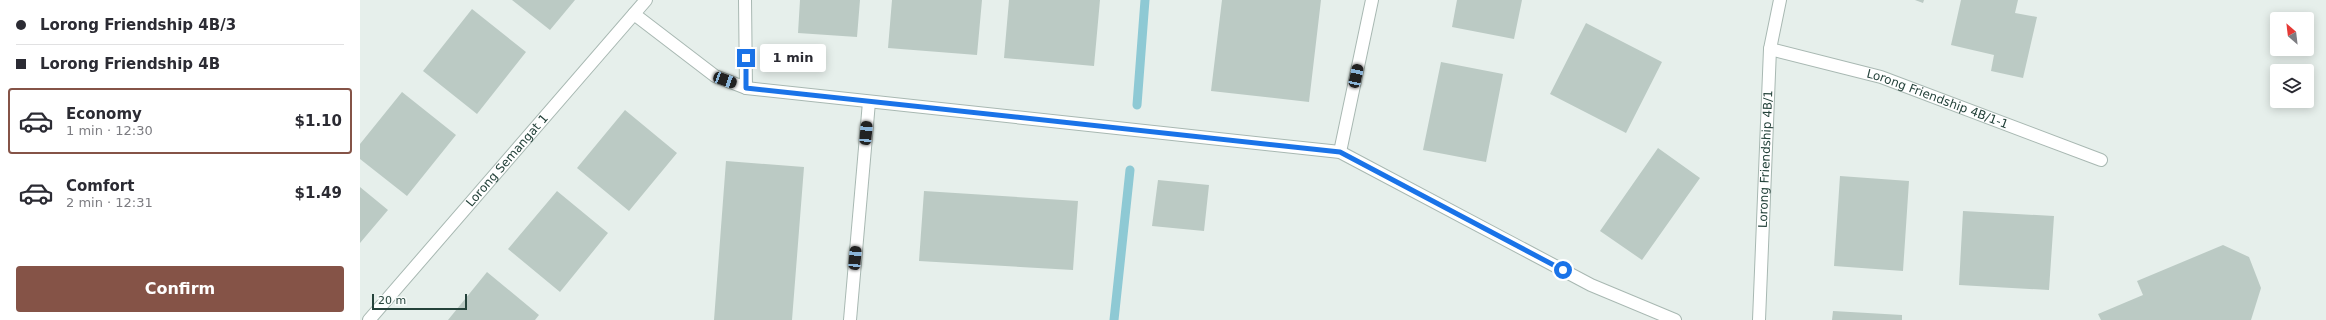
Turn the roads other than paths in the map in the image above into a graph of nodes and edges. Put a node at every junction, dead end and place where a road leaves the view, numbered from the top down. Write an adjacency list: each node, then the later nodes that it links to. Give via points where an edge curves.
1 (646, 0): 5 (street, Lorong Semangat 1)
2 (745, 0): 7 (street)
3 (1372, 0): 9 (street)
4 (1780, 0): 6 (street, Lorong Friendship 4B/1)
5 (634, 14): 7 (street, via 715,76); 11 (street, Lorong Semangat 1)
6 (1770, 49): 10 (street, Lorong Friendship 4B/1-1, via 1881,77); 14 (street, Lorong Friendship 4B/1)
7 (746, 88): 8 (street)
8 (869, 102): 9 (street); 12 (street)
9 (1340, 152): 13 (street, via 1591,285)
10 (2101, 160)
11 (369, 320)
12 (850, 320)
13 (1675, 320)
14 (1758, 320)

